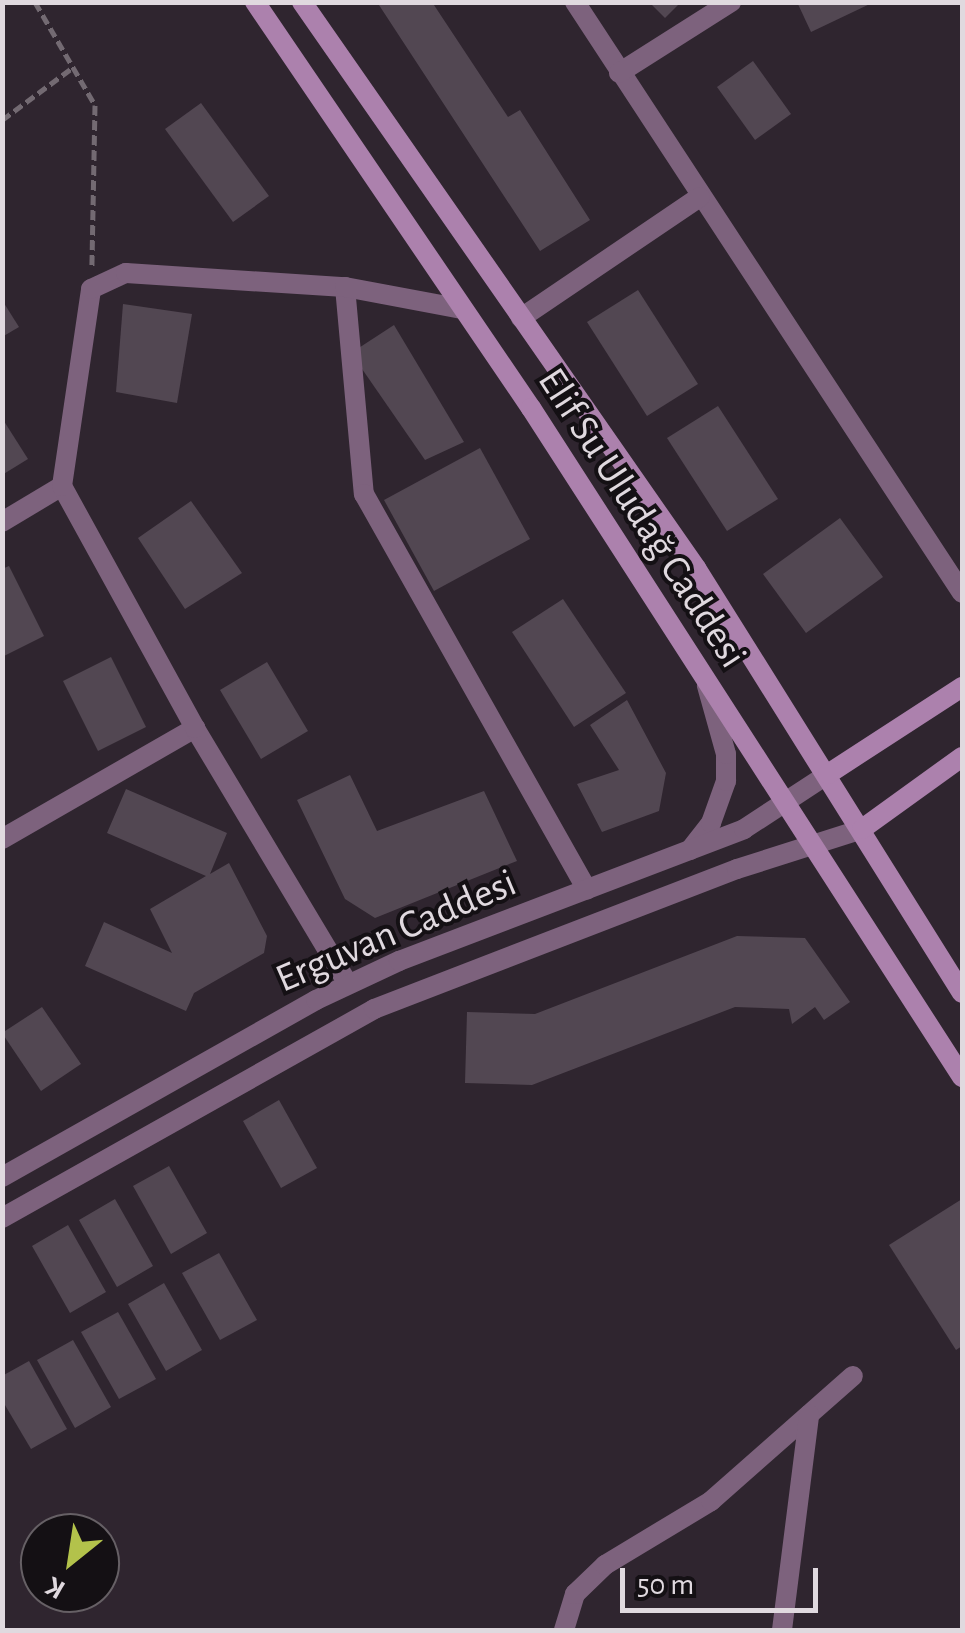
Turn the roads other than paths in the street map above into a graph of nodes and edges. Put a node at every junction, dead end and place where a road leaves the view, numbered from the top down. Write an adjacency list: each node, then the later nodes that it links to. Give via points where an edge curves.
1 (255, 2): 8 (main road, Elif Su Uludağ Caddesi)
2 (302, 2): 9 (main road, Elif Su Uludağ Caddesi)
3 (574, 2): 5 (street)
4 (731, 2): 5 (street)
5 (619, 73): 6 (street)
6 (700, 197): 9 (street); 12 (street)
7 (345, 287): 8 (street); 10 (street, via 126,273 92,290); 23 (street, via 364,494)
8 (463, 309): 13 (main road, Elif Su Uludağ Caddesi)
9 (521, 318): 17 (main road, Elif Su Uludağ Caddesi, via 696,568)
10 (62, 486): 11 (street); 15 (street)
11 (2, 522)
12 (962, 593)
13 (705, 680): 18 (main road, Elif Su Uludağ Caddesi); 22 (street, via 726,754 726,780 711,823)
14 (962, 687): 17 (main road)
15 (195, 728): 20 (street); 24 (street)
16 (962, 757): 19 (main road)
17 (828, 774): 18 (street, Erguvan Caddesi); 19 (main road, Elif Su Uludağ Caddesi)
18 (787, 803): 21 (main road, Elif Su Uludağ Caddesi); 22 (street, Erguvan Caddesi)
19 (862, 829): 21 (street); 25 (main road, Elif Su Uludağ Caddesi)
20 (2, 840)
21 (814, 846): 26 (main road, Elif Su Uludağ Caddesi); 28 (street, via 737,868 374,1009)
22 (690, 850): 23 (street, Erguvan Caddesi)
23 (587, 890): 24 (street, Erguvan Caddesi)
24 (348, 984): 27 (street, Erguvan Caddesi)
25 (962, 992)
26 (962, 1077)
27 (2, 1176)
28 (2, 1218)
29 (853, 1376): 30 (street)
30 (809, 1414): 31 (street, via 710,1501 605,1565 575,1594); 32 (street)
31 (564, 1630)
32 (782, 1630)

